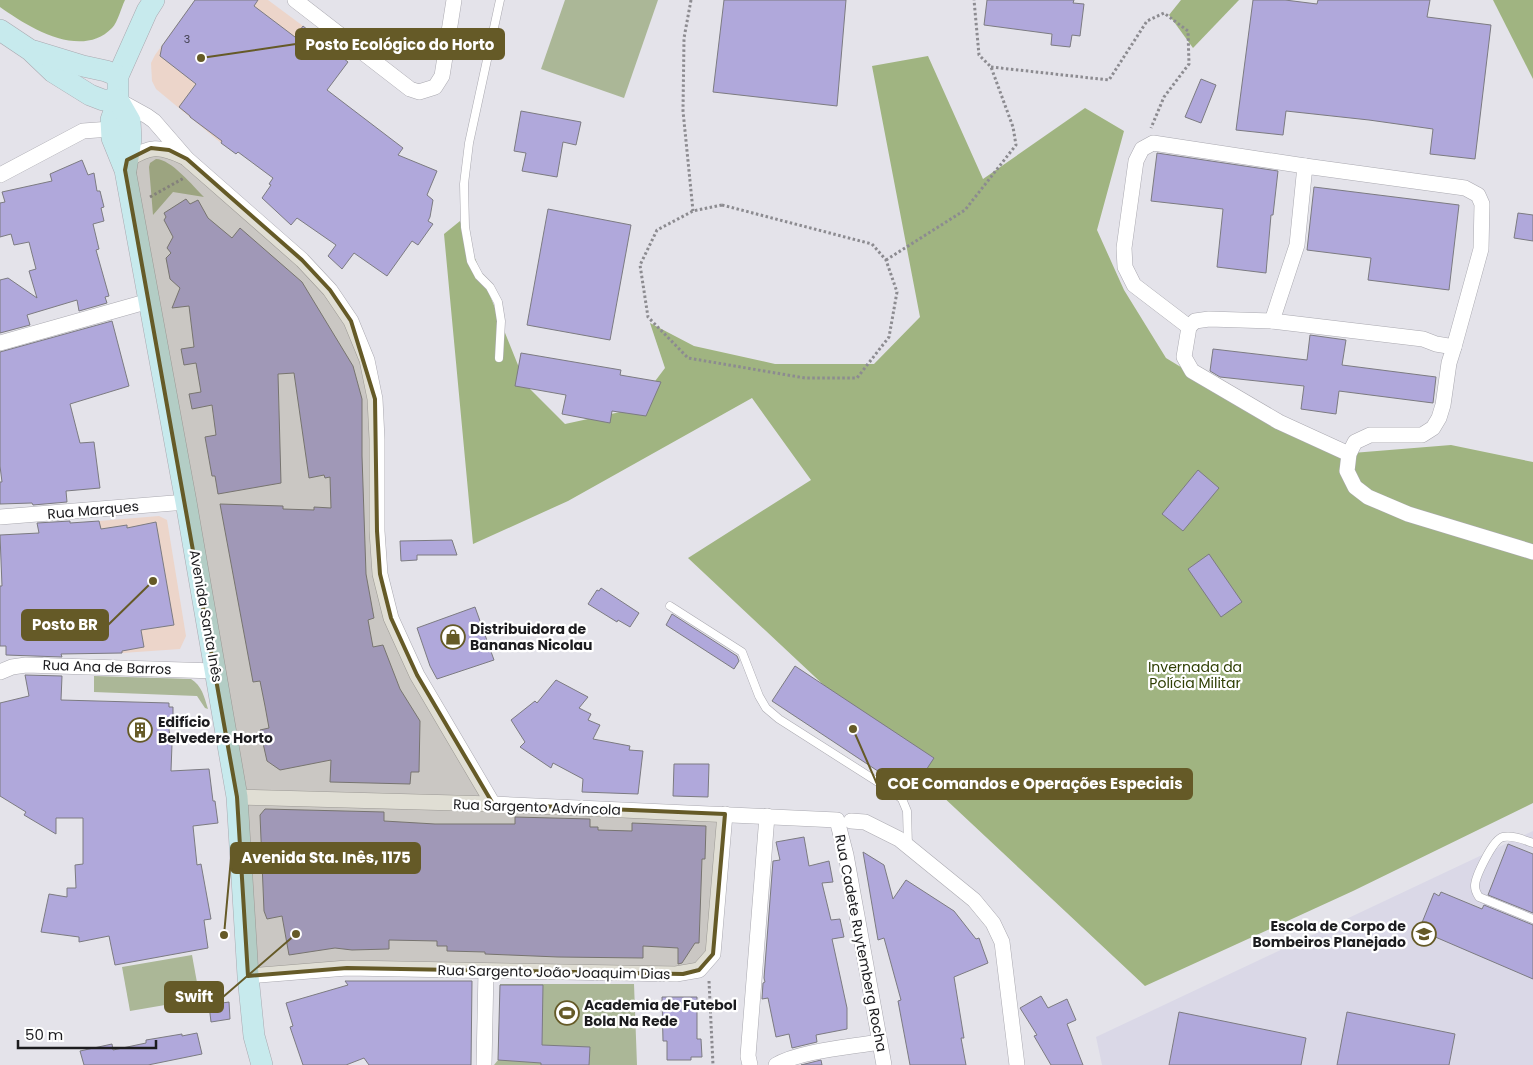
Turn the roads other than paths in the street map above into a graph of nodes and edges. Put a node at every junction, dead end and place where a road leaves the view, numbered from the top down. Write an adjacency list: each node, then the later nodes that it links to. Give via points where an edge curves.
1 (154, 0): 7 (main road)
2 (295, 0): 3 (street, via 410,89 419,92 435,87 442,76)
3 (454, 0)
4 (500, 0): 19 (lane, via 469,143 464,184 464,227 471,261 498,302)
5 (0, 30): 6 (main road)
6 (30, 50): 7 (main road); 8 (main road, via 53,72 90,95 103,100)
7 (118, 76): 8 (main road)
8 (118, 100): 9 (main road, Avenida Santa Inês); 10 (street, via 154,121); 11 (main road, Avenida Santa Inês, via 130,121 131,139)
9 (111, 129): 11 (main road, Avenida Santa Inês, via 112,138); 13 (street, via 83,131)
10 (187, 159): 11 (street, via 160,148 142,151); 28 (street, via 302,260 330,290 351,321 376,399 380,574 392,618 417,675)
11 (126, 165): 14 (main road, Avenida Santa Inês)
12 (1305, 166): 15 (street, via 1296,246); 16 (street, via 1153,143 1142,149 1136,161 1124,248 1125,267 1134,285); 18 (street, via 1465,188 1478,195 1482,204 1481,249)
13 (0, 175)
14 (149, 301): 17 (street); 21 (main road, Avenida Santa Inês)
15 (1272, 321): 16 (street, via 1209,319 1196,321); 18 (street, via 1423,339)
16 (1189, 327): 20 (street, via 1184,356 1192,371 1279,422)
17 (0, 344)
18 (1454, 347): 20 (street, via 1448,363 1443,405 1433,428 1422,435 1370,435 1355,442)
19 (500, 358)
20 (1349, 454): 23 (street, via 1347,471 1355,487 1368,497 1408,514)
21 (186, 502): 22 (street, Rua Marques); 25 (main road, Avenida Santa Inês)
22 (0, 517)
23 (1533, 552)
24 (670, 606): 33 (lane, via 742,652 759,696 779,720 902,799 907,812)
25 (215, 671): 26 (street, Rua Ana de Barros, via 26,665); 27 (main road, Avenida Santa Inês)
26 (0, 672)
27 (237, 797): 28 (street, Rua Sargento Advíncola); 36 (main road, Avenida Santa Inês)
28 (493, 804): 29 (street, Rua Sargento Advíncola)
29 (725, 814): 30 (street, Rua Sargento Advíncola); 35 (street, Rua Sargento João Joaquim Dias, via 712,954 699,970 683,974)
30 (767, 816): 31 (street, Rua Sargento Advíncola); 40 (street, via 748,1056)
31 (844, 821): 33 (street, Rua Sargento Advíncola, via 865,822); 37 (street, Rua Cadete Ruytemberg Rocha, via 846,854)
32 (1533, 843): 34 (lane, via 1516,837 1502,837 1495,842 1475,888 1479,897)
33 (908, 846): 43 (street, Rua Sargento Advíncola, via 974,900 1002,942)
34 (1533, 919)
35 (486, 971): 36 (street, Rua Sargento João Joaquim Dias, via 347,968); 39 (street)
36 (248, 976): 38 (main road, Avenida Santa Inês, via 254,1036)
37 (879, 1042): 41 (street, via 799,1056); 42 (street, Rua Cadete Ruytemberg Rocha)
38 (262, 1065)
39 (484, 1065)
40 (750, 1065)
41 (776, 1065)
42 (884, 1065)
43 (1017, 1065)

